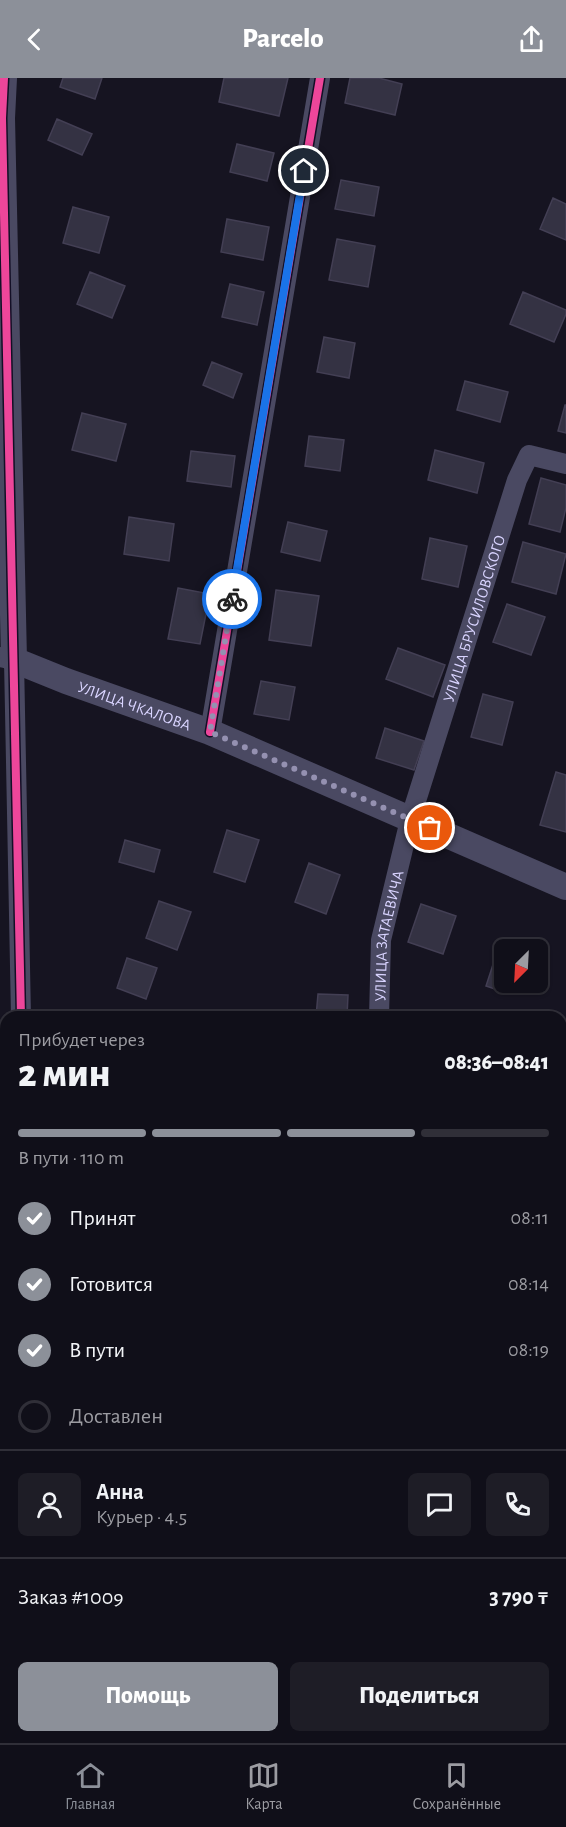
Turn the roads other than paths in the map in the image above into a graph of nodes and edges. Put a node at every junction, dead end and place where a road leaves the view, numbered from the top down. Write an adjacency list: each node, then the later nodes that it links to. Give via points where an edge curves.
1 (4, 78): 4 (street)
2 (320, 78): 5 (street)
3 (566, 464): 6 (street, УЛИЦА БРУСИЛОВСКОГО, via 529,455 517,480)
4 (7, 658): 5 (street, УЛИЦА ЧКАЛОВА); 8 (street)
5 (210, 732): 6 (street, УЛИЦА ЧКАЛОВА)
6 (410, 820): 7 (street, УЛИЦА ЧКАЛОВА); 9 (street, УЛИЦА ЗАТАЕВИЧА, via 381,940)
7 (566, 887)
8 (21, 1011)
9 (379, 1011)

